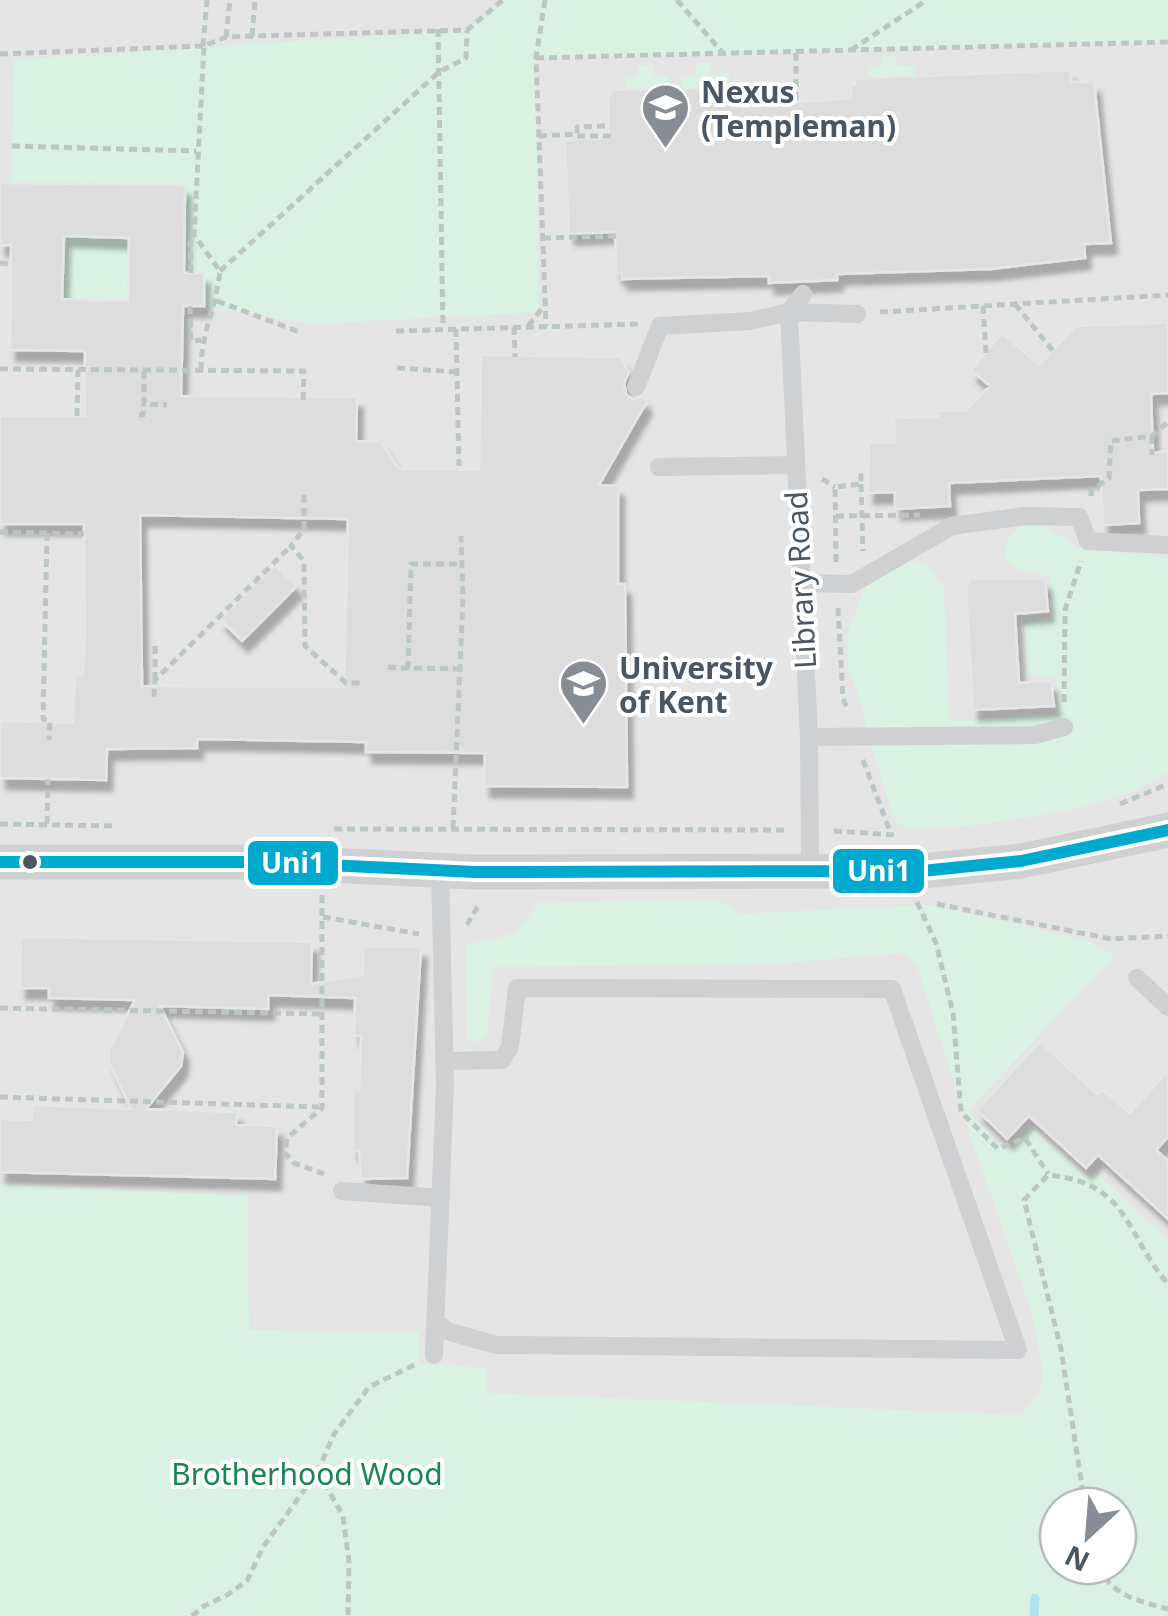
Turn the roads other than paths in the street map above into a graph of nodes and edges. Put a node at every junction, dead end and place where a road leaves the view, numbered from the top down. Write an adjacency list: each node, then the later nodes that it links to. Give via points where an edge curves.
1 (803, 294): 2 (lane)
2 (789, 312): 3 (lane); 4 (lane, via 660,326); 5 (lane, Library Road)
3 (857, 314)
4 (636, 387)
5 (794, 465): 6 (lane); 8 (lane, Library Road)
6 (659, 467)
7 (1168, 544): 8 (lane, via 1088,541 1080,517 1024,516 952,526 852,584)
8 (801, 582): 10 (lane, Library Road)
9 (1064, 726): 10 (lane, via 1035,735)
10 (809, 737): 14 (lane, Library Road)
11 (1168, 830): 14 (street, via 990,865)
12 (0, 862): 13 (street)
13 (440, 870): 14 (street); 17 (lane)
14 (810, 870)
15 (1137, 978): 16 (lane)
16 (1168, 1007)
17 (444, 1062): 19 (lane); 20 (lane, via 502,1060 510,1047 517,988 892,988 1018,1350 496,1346)
18 (342, 1192): 19 (lane)
19 (441, 1198): 20 (lane)
20 (435, 1322): 21 (lane)
21 (427, 1359)

